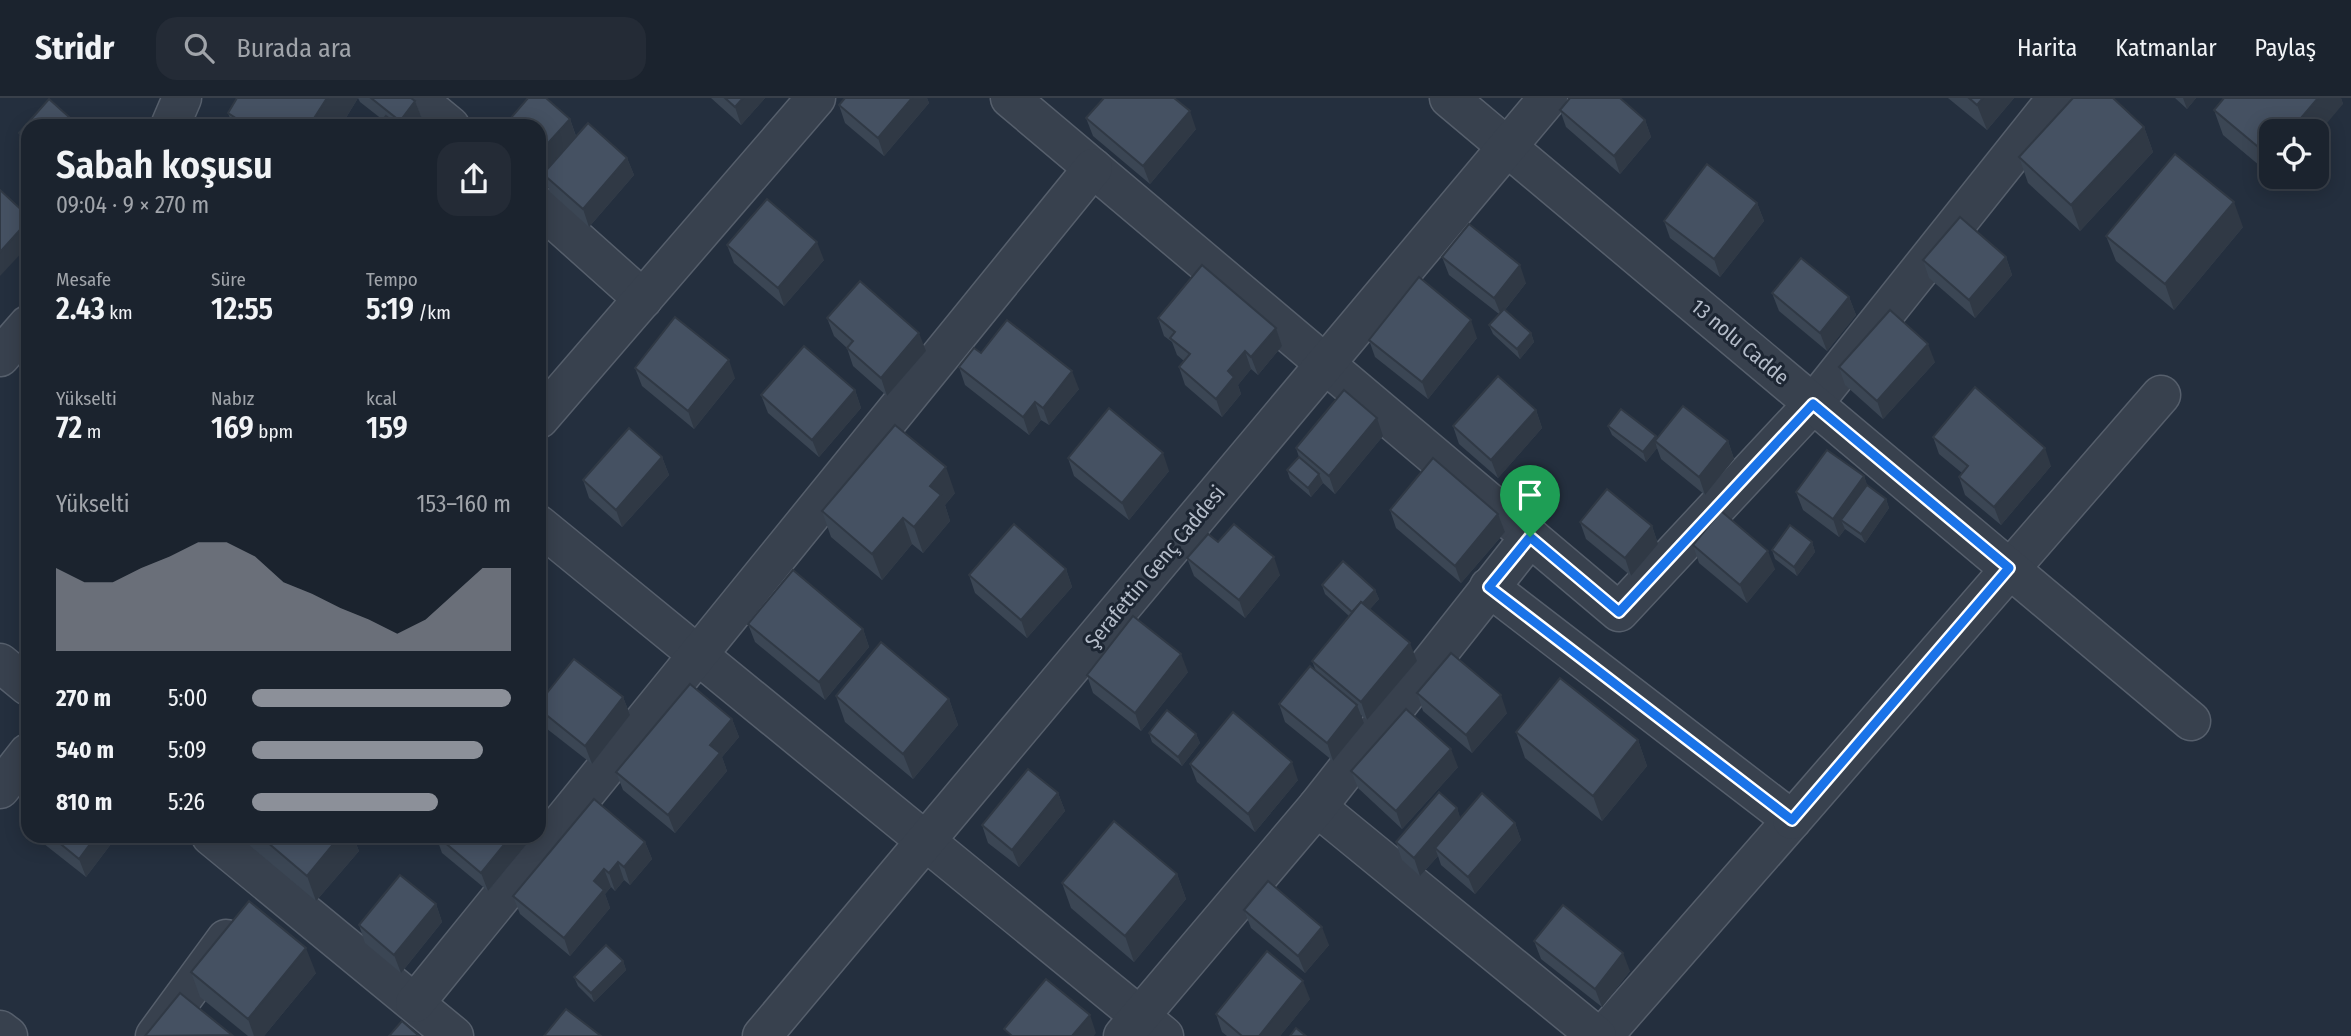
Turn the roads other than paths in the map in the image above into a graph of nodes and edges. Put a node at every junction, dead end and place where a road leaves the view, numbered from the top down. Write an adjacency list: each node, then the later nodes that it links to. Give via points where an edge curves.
1 (183, 98): 7 (street)
2 (816, 98): 11 (street)
3 (1010, 98): 9 (street)
4 (1449, 98): 8 (street, 13 nolu Cadde)
5 (1548, 98): 8 (street, Şerafettin Genç Caddesi)
6 (2057, 98): 14 (street)
7 (173, 119)
8 (1507, 147): 12 (street, Şerafettin Genç Caddesi); 14 (street, 13 nolu Cadde)
9 (1093, 168): 12 (street); 20 (street)
10 (546, 212): 11 (street)
11 (643, 299): 15 (street)
12 (1325, 364): 17 (street); 28 (street, Şerafettin Genç Caddesi)
13 (2161, 395): 18 (street)
14 (1813, 404): 17 (street, via 1619,612); 18 (street, 13 nolu Cadde)
15 (546, 411)
16 (546, 531): 20 (street)
17 (1530, 537): 19 (street)
18 (2009, 568): 23 (street, 13 nolu Cadde); 27 (street)
19 (1489, 587): 26 (street); 27 (street)
20 (698, 655): 28 (street); 29 (street)
21 (0, 663): 22 (street)
22 (21, 680)
23 (2191, 722)
24 (21, 762): 25 (street)
25 (0, 789)
26 (1317, 807): 34 (street); 40 (street)
27 (1792, 820): 41 (street)
28 (925, 840): 34 (street); 39 (street, Şerafettin Genç Caddesi)
29 (546, 842)
30 (219, 843): 32 (street)
31 (545, 843): 33 (street)
32 (268, 883): 33 (street); 37 (street)
33 (415, 1003): 38 (street)
34 (1142, 1029)
35 (0, 1030): 36 (street)
36 (8, 1036)
37 (155, 1036)
38 (454, 1036)
39 (762, 1036)
40 (1597, 1036)
41 (1603, 1036)

